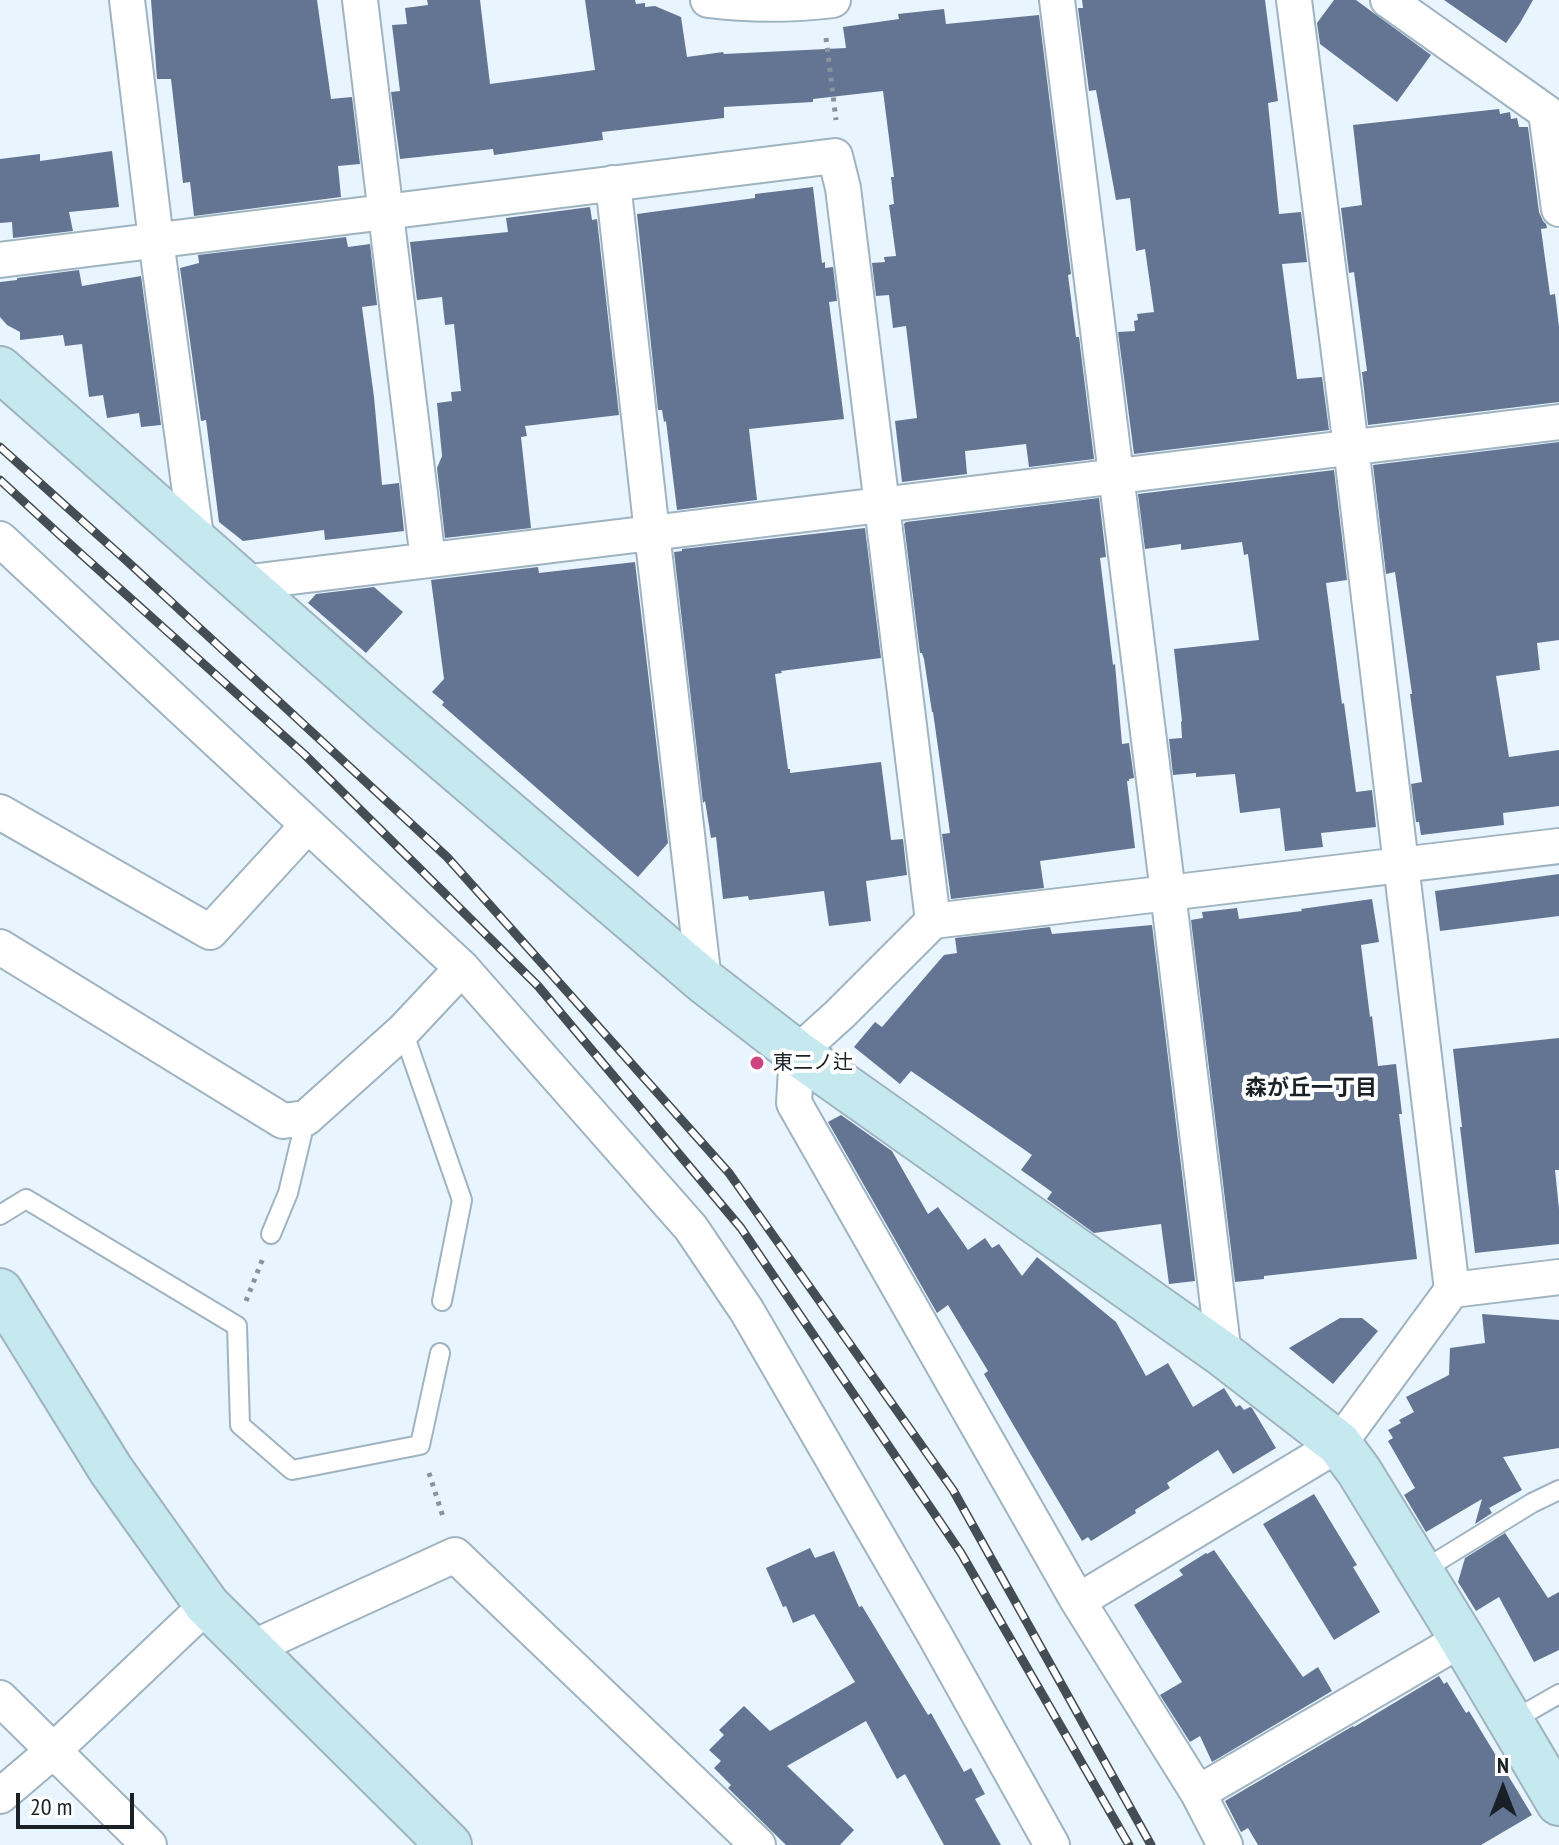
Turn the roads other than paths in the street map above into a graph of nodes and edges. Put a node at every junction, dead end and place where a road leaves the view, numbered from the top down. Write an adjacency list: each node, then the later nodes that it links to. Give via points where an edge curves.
1 (127, 0): 11 (street)
2 (360, 0): 10 (street)
3 (708, 0): 4 (street)
4 (825, 0)
5 (1057, 0): 16 (street)
6 (1294, 0): 15 (street)
7 (1388, 0): 9 (street, via 1546,112)
8 (613, 183): 10 (street); 17 (street, via 835,156); 18 (street)
9 (1559, 209)
10 (386, 211): 11 (street); 21 (street)
11 (156, 240): 12 (street); 19 (street)
12 (0, 260)
13 (0, 369): 19 (street)
14 (1559, 422): 15 (street)
15 (1351, 447): 16 (street); 26 (street)
16 (1117, 476): 17 (street); 27 (street)
17 (883, 505): 18 (street); 28 (street)
18 (652, 533): 21 (street); 31 (street)
19 (197, 544): 22 (street)
20 (4, 548): 24 (street)
21 (428, 560): 22 (street)
22 (242, 583): 31 (street)
23 (0, 812): 24 (street, via 210,932)
24 (308, 825): 30 (street)
25 (1559, 846): 26 (street)
26 (1401, 866): 27 (street); 38 (street)
27 (1168, 893): 28 (street); 42 (street)
28 (933, 921): 33 (street)
29 (0, 947): 34 (street, via 283,1121)
30 (462, 968): 32 (street); 60 (street, via 691,1228 723,1275)
31 (704, 981): 33 (street)
32 (403, 1031): 34 (street); 40 (lane, via 462,1200)
33 (797, 1053): 42 (street); 46 (street, via 794,1103)
34 (306, 1118): 36 (lane, via 288,1193)
35 (0, 1215): 41 (lane, via 26,1199 237,1326 240,1425 292,1470 420,1445)
36 (271, 1234)
37 (1559, 1277): 38 (street)
38 (1452, 1290): 43 (street)
39 (0, 1291): 47 (street, via 111,1470)
40 (442, 1301)
41 (440, 1353)
42 (1224, 1355): 43 (street)
43 (1339, 1444): 45 (street); 46 (street)
44 (1559, 1490): 45 (lane)
45 (1420, 1572): 48 (street)
46 (1078, 1601): 54 (street)
47 (207, 1605): 49 (street); 53 (street)
48 (1462, 1639): 52 (street); 54 (street)
49 (252, 1648): 57 (street, via 455,1555); 59 (street)
50 (1559, 1694): 52 (lane)
51 (0, 1698): 53 (street)
52 (1510, 1722): 56 (street)
53 (53, 1751): 55 (street); 58 (street)
54 (1198, 1793): 61 (street)
55 (0, 1796)
56 (1559, 1803)
57 (740, 1839)
58 (149, 1845)
59 (449, 1845)
60 (1052, 1845)
61 (1225, 1845)

